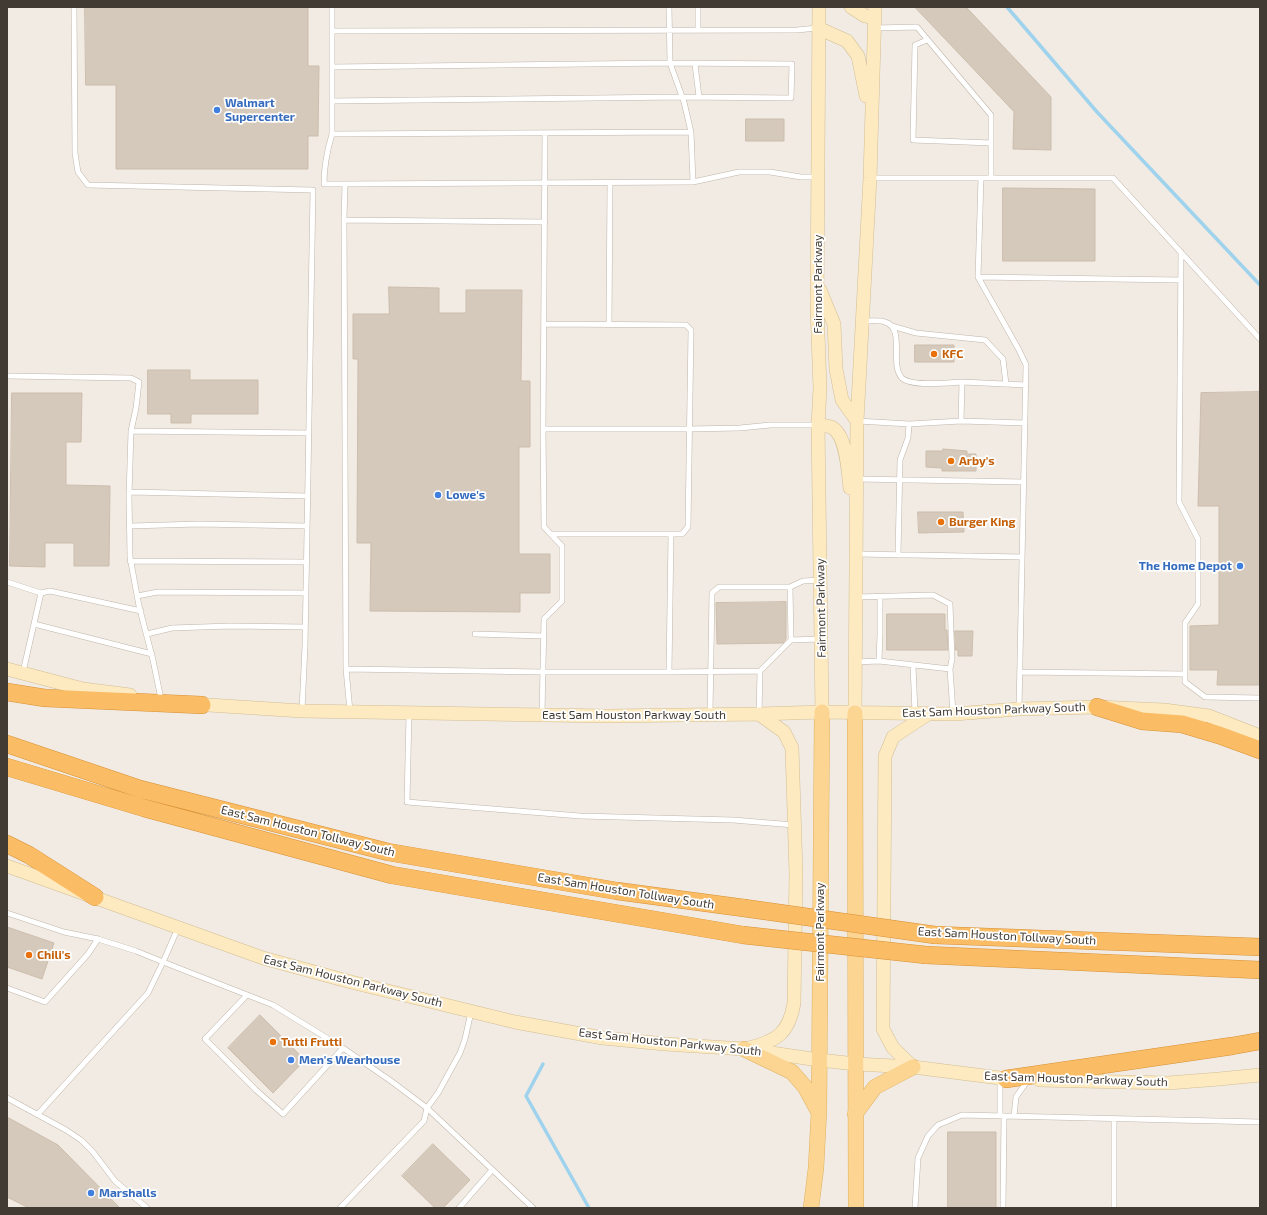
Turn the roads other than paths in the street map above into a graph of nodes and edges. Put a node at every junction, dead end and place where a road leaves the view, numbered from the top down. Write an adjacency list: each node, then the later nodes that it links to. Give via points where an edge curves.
1 (74, 7): 55 (lane, via 75,153 78,172 88,185 313,190)
2 (332, 7): 11 (lane)
3 (668, 7): 9 (lane)
4 (698, 7): 10 (lane)
5 (819, 7): 8 (main road, Fairmont Parkway)
6 (851, 7): 7 (main road, via 865,16)
7 (874, 18): 12 (lane, via 917,27); 19 (main road)
8 (818, 28): 10 (lane); 19 (main road, via 847,41 858,56); 24 (main road, Fairmont Parkway)
9 (669, 30): 10 (lane); 11 (lane); 13 (lane)
10 (698, 30)
11 (332, 31): 15 (lane)
12 (927, 40): 23 (lane, via 991,114); 23 (lane, via 915,45 912,140)
13 (670, 64): 14 (lane); 15 (lane); 16 (lane)
14 (695, 64): 17 (lane); 17 (lane, via 792,64 791,98)
15 (332, 67): 18 (lane)
16 (683, 97): 17 (lane); 18 (lane); 20 (lane)
17 (699, 97)
18 (332, 101): 22 (lane)
19 (872, 125): 25 (main road)
20 (691, 132): 21 (lane); 29 (lane)
21 (545, 133): 22 (lane); 30 (lane)
22 (332, 134): 31 (lane, via 324,167 324,184)
23 (991, 143): 27 (lane)
24 (818, 177): 29 (lane, via 739,172); 37 (main road, Fairmont Parkway)
25 (870, 178): 26 (lane); 38 (main road)
26 (981, 178): 27 (lane); 35 (lane)
27 (991, 178): 34 (lane, via 1113,178)
28 (610, 182): 29 (lane); 30 (lane); 40 (lane)
29 (693, 182)
30 (546, 183): 31 (lane); 33 (lane)
31 (345, 184): 32 (lane)
32 (344, 220): 33 (lane); 92 (lane)
33 (545, 222): 39 (lane)
34 (1181, 252): 36 (lane); 42 (lane)
35 (978, 277): 36 (lane); 46 (lane, via 1020,350 1026,365)
36 (1180, 280): 100 (lane, via 1179,502 1198,539 1198,604 1185,623)
37 (817, 285): 47 (main road, via 834,324 836,369 842,400); 51 (main road, Fairmont Parkway, via 820,388)
38 (863, 321): 41 (lane, via 885,321); 47 (main road)
39 (544, 324): 40 (lane); 52 (lane)
40 (609, 325): 53 (lane, via 686,325 691,330)
41 (892, 326): 44 (lane, via 896,341 896,369 902,378 913,383); 45 (lane, via 916,333 985,340 1003,359)
42 (1260, 339)
43 (7, 376): 54 (lane, via 131,378 139,382)
44 (962, 382): 45 (lane); 48 (lane)
45 (1006, 384): 46 (lane)
46 (1026, 385): 49 (lane)
47 (857, 421): 50 (lane); 56 (main road)
48 (961, 422): 49 (lane); 50 (lane)
49 (1025, 423): 58 (lane)
50 (909, 424): 57 (lane, via 908,438 900,460)
51 (818, 425): 53 (lane); 65 (main road, via 832,427 844,445); 71 (main road, Fairmont Parkway)
52 (543, 429): 53 (lane); 63 (lane, via 544,526)
53 (689, 429): 64 (lane, via 688,527 682,534)
54 (131, 431): 55 (lane); 59 (lane)
55 (308, 433): 60 (lane)
56 (857, 479): 57 (lane); 65 (main road)
57 (900, 480): 58 (lane); 67 (lane)
58 (1024, 482): 68 (lane)
59 (130, 492): 60 (lane); 61 (lane)
60 (307, 496): 62 (lane)
61 (130, 526): 62 (lane); 69 (lane)
62 (307, 526): 70 (lane)
63 (551, 534): 64 (lane); 84 (lane, via 562,546 562,601 544,619)
64 (671, 534): 97 (lane)
65 (856, 534): 66 (main road)
66 (856, 554): 67 (lane); 78 (main road)
67 (898, 555): 68 (lane)
68 (1022, 557): 98 (lane)
69 (130, 561): 70 (lane); 76 (lane)
70 (306, 562): 74 (lane)
71 (820, 580): 73 (lane, via 803,581); 85 (main road, Fairmont Parkway)
72 (7, 582): 75 (lane)
73 (790, 587): 86 (lane); 94 (lane, via 719,587 712,593)
74 (306, 593): 76 (lane, via 158,592); 81 (lane)
75 (41, 594): 79 (lane, via 50,591); 80 (lane)
76 (137, 596): 79 (lane)
77 (880, 597): 78 (lane); 88 (lane); 93 (lane, via 933,595 950,604)
78 (856, 598): 89 (main road)
79 (140, 611): 82 (lane)
80 (34, 624): 87 (lane); 99 (lane)
81 (305, 627): 82 (lane, via 172,628); 107 (lane)
82 (147, 634): 87 (lane)
83 (475, 634): 84 (lane)
84 (544, 636): 96 (lane)
85 (821, 639): 86 (lane); 109 (main road, Fairmont Parkway)
86 (791, 640): 95 (lane)
87 (152, 654): 103 (lane)
88 (879, 661): 89 (lane); 90 (lane)
89 (855, 662): 110 (main road)
90 (913, 665): 93 (lane); 113 (lane)
91 (7, 669): 99 (main road, East Sam Houston Parkway South)
92 (346, 669): 96 (lane); 108 (lane)
93 (950, 669): 114 (lane)
94 (711, 671): 95 (lane); 97 (lane); 115 (lane)
95 (760, 671): 112 (lane)
96 (543, 672): 97 (lane); 116 (lane)
97 (669, 672)
98 (1020, 672): 100 (lane); 106 (lane)
99 (23, 674): 103 (main road, East Sam Houston Parkway South, via 84,688)
100 (1185, 674): 102 (lane, via 1185,682 1205,697)
101 (7, 692): 104 (highway, via 45,698)
102 (1260, 698)
103 (161, 699): 104 (main road, East Sam Houston Parkway South)
104 (202, 705): 107 (main road, East Sam Houston Parkway South)
105 (1098, 707): 106 (main road, East Sam Houston Parkway South); 117 (main road, East Sam Houston Parkway South, via 1164,710 1209,716); 119 (highway, via 1142,721 1182,724 1219,734)
106 (1020, 710): 114 (main road, East Sam Houston Parkway South)
107 (302, 711): 108 (main road, East Sam Houston Parkway South)
108 (350, 711): 111 (main road, East Sam Houston Parkway South)
109 (822, 712): 110 (main road, East Sam Houston Parkway South); 112 (main road, East Sam Houston Parkway South); 137 (main road, Fairmont Parkway)
110 (855, 713): 113 (main road, East Sam Houston Parkway South); 138 (main road)
111 (409, 714): 116 (main road, East Sam Houston Parkway South); 121 (lane, via 407,802 580,816 733,820)
112 (759, 714): 115 (main road, East Sam Houston Parkway South); 121 (main road, via 784,732 792,748)
113 (921, 714): 114 (main road, East Sam Houston Parkway South); 139 (main road, via 893,737 885,756 883,1028 893,1048)
114 (954, 714)
115 (710, 715): 116 (main road, East Sam Houston Parkway South)
116 (542, 716)
117 (1260, 736)
118 (7, 744): 128 (highway, East Sam Houston Tollway South, bridge, via 140,789 388,852 617,891 935,935)
119 (1260, 750)
120 (7, 767): 130 (highway, East Sam Houston Tollway South, bridge, via 144,808 392,875 744,935 926,955)
121 (795, 825): 136 (main road, via 792,1018 778,1037)
122 (7, 844): 124 (highway)
123 (7, 866): 124 (main road, East Sam Houston Parkway South)
124 (95, 897): 126 (main road, East Sam Houston Parkway South)
125 (7, 913): 127 (lane, via 64,932)
126 (178, 927): 129 (lane); 133 (main road, East Sam Houston Parkway South, via 263,958)
127 (98, 939): 129 (lane); 131 (lane, via 88,954 45,1002)
128 (1260, 947)
129 (163, 962): 132 (lane); 146 (lane, via 148,993)
130 (1260, 970)
131 (7, 988)
132 (247, 995): 135 (lane, via 273,1005); 135 (lane, via 205,1039 283,1114)
133 (472, 1011): 136 (main road, East Sam Houston Parkway South, via 515,1022 603,1038); 144 (lane, via 460,1053)
134 (1260, 1041): 141 (highway)
135 (343, 1048): 144 (lane)
136 (744, 1049): 137 (main road, East Sam Houston Parkway South); 145 (main road, via 792,1072 805,1087)
137 (819, 1060): 138 (main road, East Sam Houston Parkway South); 145 (main road, Fairmont Parkway)
138 (856, 1064): 139 (main road, East Sam Houston Parkway South); 147 (main road)
139 (913, 1067): 141 (main road, East Sam Houston Parkway South); 147 (main road, via 875,1087)
140 (1260, 1074): 142 (main road, East Sam Houston Parkway South, via 1168,1082)
141 (1003, 1079): 142 (main road, East Sam Houston Parkway South); 148 (lane)
142 (1029, 1079): 149 (lane, via 1016,1097)
143 (7, 1098): 146 (lane)
144 (427, 1108): 152 (lane); 154 (lane, via 424,1121)
145 (819, 1112): 157 (main road, Fairmont Parkway)
146 (38, 1114): 153 (lane, via 81,1140 115,1181)
147 (855, 1114): 158 (main road)
148 (1002, 1116): 149 (lane); 159 (lane, via 962,1115 938,1125 928,1136 918,1158); 160 (lane)
149 (1014, 1116): 150 (lane)
150 (1114, 1119): 151 (lane); 161 (lane)
151 (1260, 1122)
152 (492, 1170): 155 (lane); 156 (lane)
153 (147, 1208)
154 (340, 1208)
155 (459, 1208)
156 (533, 1208)
157 (811, 1208)
158 (856, 1208)
159 (916, 1208)
160 (1003, 1208)
161 (1114, 1208)

